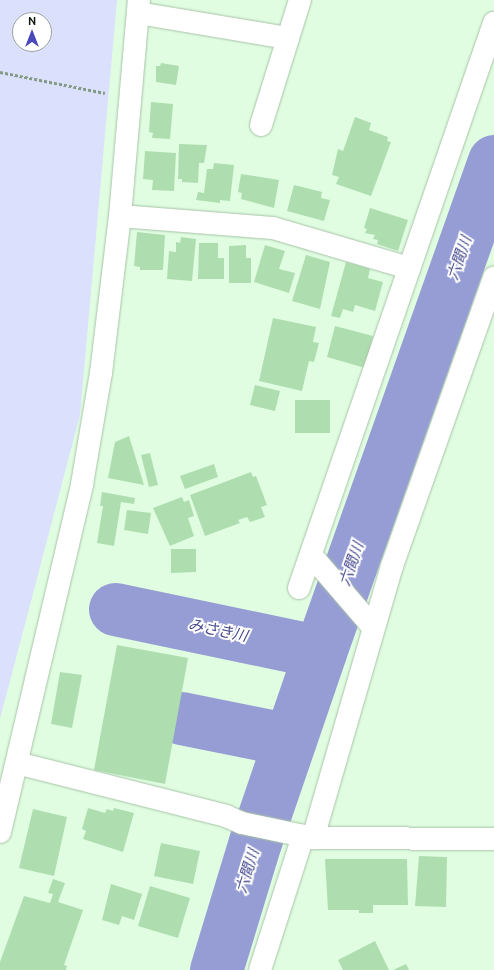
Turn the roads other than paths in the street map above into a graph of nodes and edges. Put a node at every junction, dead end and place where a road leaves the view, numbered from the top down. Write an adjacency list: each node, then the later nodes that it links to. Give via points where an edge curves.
1 (300, 0): 4 (street)
2 (139, 7): 4 (street); 6 (street)
3 (494, 23): 7 (street)
4 (288, 38): 5 (street)
5 (261, 125)
6 (120, 216): 7 (street, via 273,228); 12 (street, via 101,373 82,484)
7 (409, 268): 9 (street)
8 (494, 278): 11 (street)
9 (311, 555): 10 (street); 11 (street)
10 (299, 588)
11 (373, 626): 14 (street)
12 (17, 763): 13 (street); 14 (street, via 226,816 242,823)
13 (0, 832)
14 (308, 837): 15 (street); 16 (street)
15 (494, 840)
16 (260, 970)

